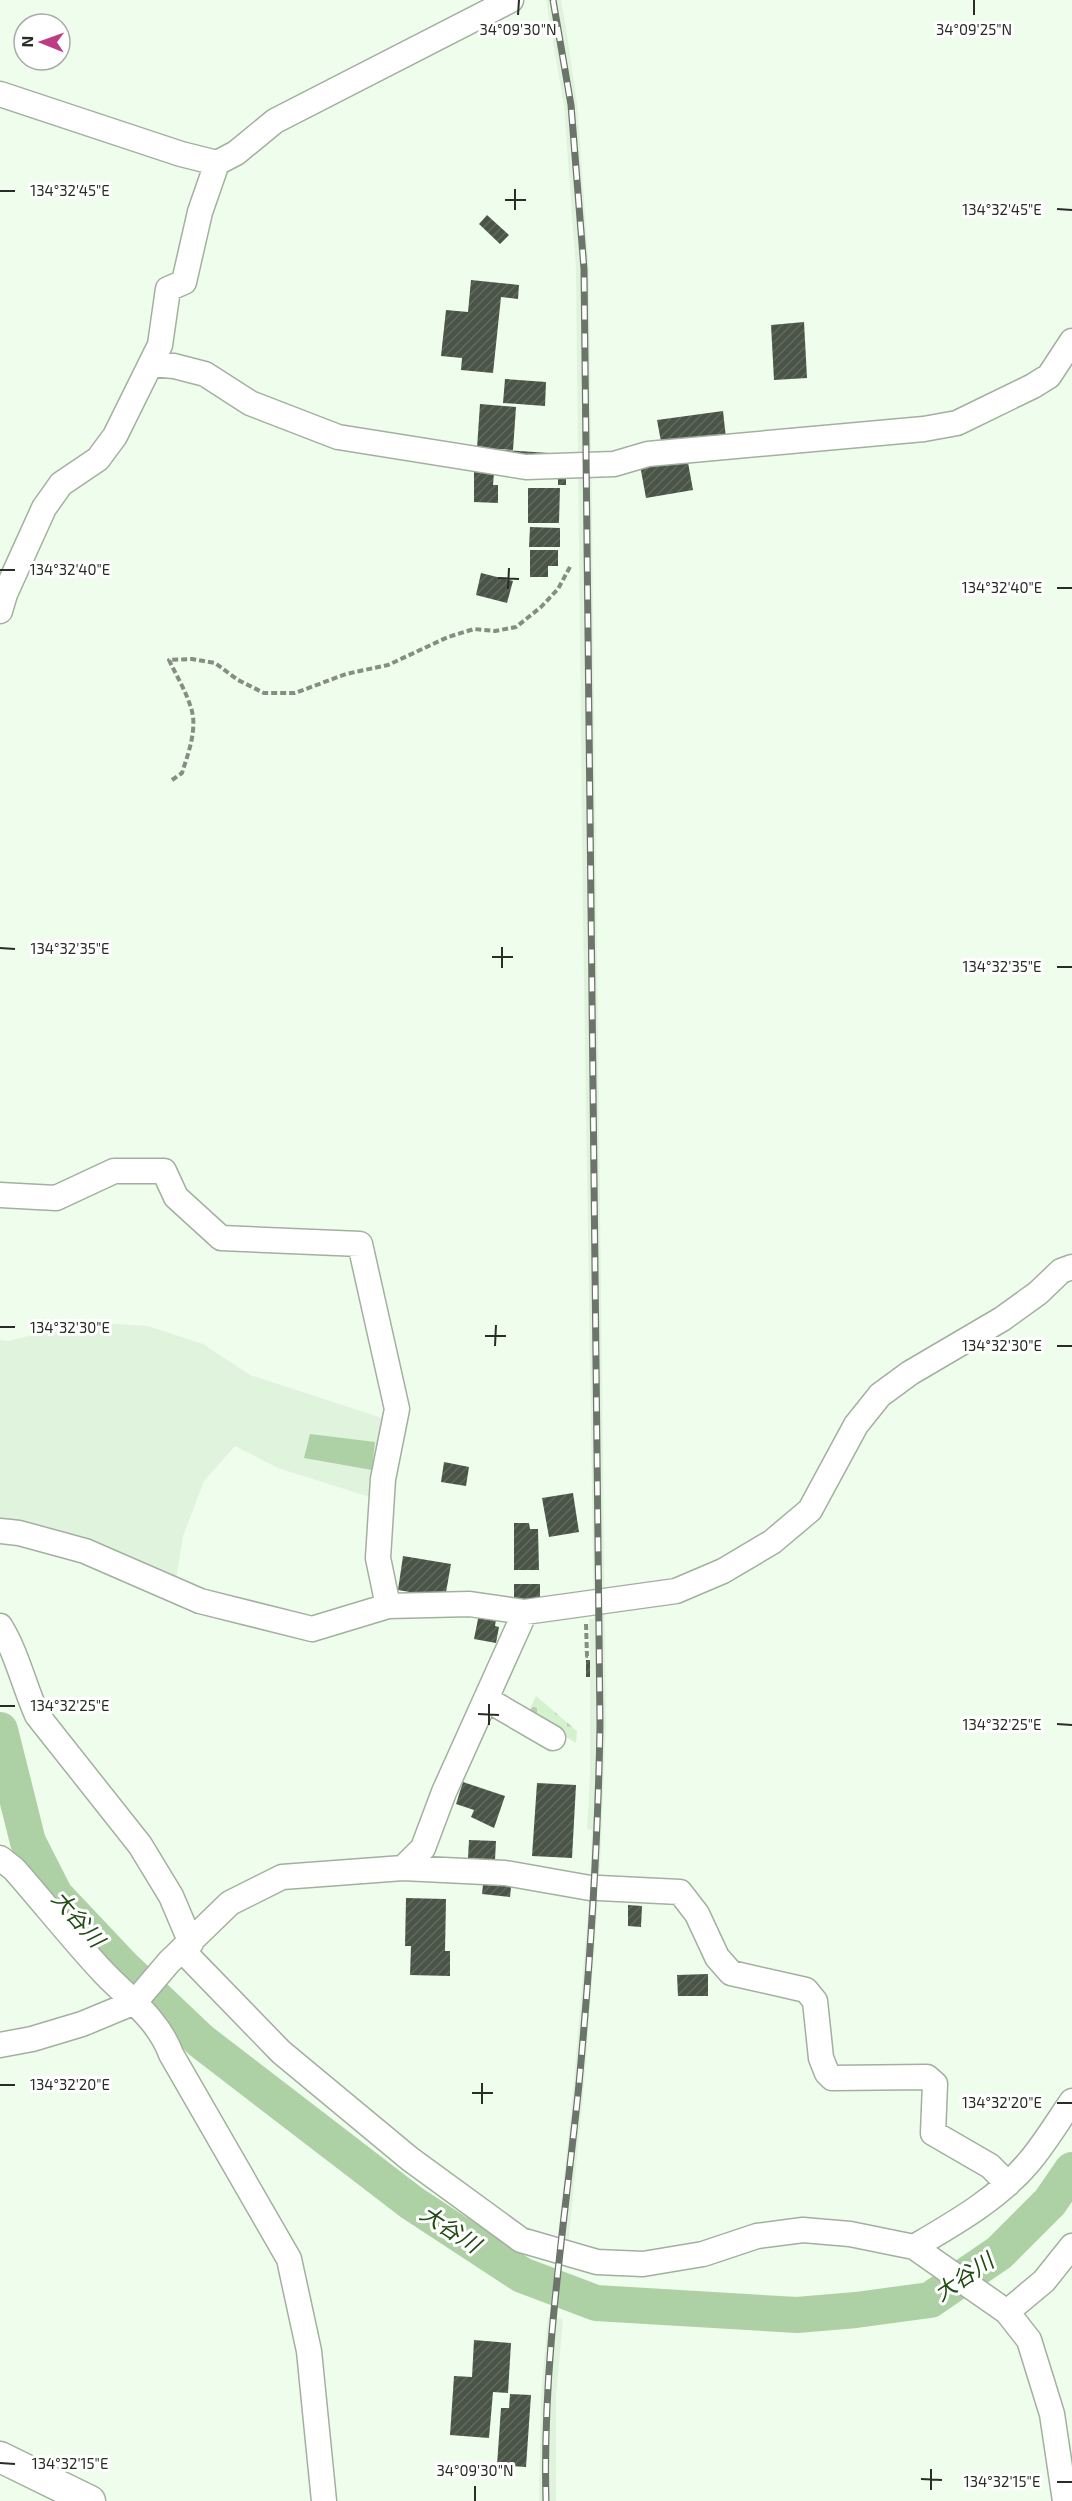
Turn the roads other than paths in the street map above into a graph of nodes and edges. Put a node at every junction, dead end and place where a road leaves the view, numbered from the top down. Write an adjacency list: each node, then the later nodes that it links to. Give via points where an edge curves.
1 (511, 0): 5 (street, via 275,121 236,153)
2 (521, 0): 3 (street)
3 (527, 0)
4 (0, 94): 5 (street)
5 (217, 163): 7 (street, via 200,212 184,282 168,289 160,345)
6 (1072, 341): 7 (street, via 1049,376 957,423 648,453 614,464 526,467 338,437 250,404 205,374)
7 (152, 364): 8 (street, via 115,436 98,459 61,484 44,508)
8 (0, 611)
9 (0, 1195): 12 (street, via 56,1198 114,1171 164,1171 177,1197 221,1238 360,1244 396,1409 383,1479 378,1558)
10 (1072, 1267): 13 (street, via 1061,1271 1002,1319 880,1395 856,1425 810,1510 772,1542 723,1571 676,1591)
11 (0, 1531): 12 (street, via 85,1551 200,1601 312,1629)
12 (388, 1606): 13 (street, via 470,1604)
13 (525, 1612): 15 (street)
14 (0, 1626): 19 (street, via 11,1644 37,1715 140,1845 171,1896)
15 (486, 1699): 16 (street); 18 (street, via 423,1848)
16 (553, 1738)
17 (0, 1858): 20 (street, via 14,1869 104,1973)
18 (403, 1868): 19 (street, via 282,1877 230,1903); 23 (street, via 505,1873 594,1888 680,1892 697,1914 717,1958 731,1973 806,1990 815,2001 821,2058 832,2078 927,2077 935,2084 933,2133 990,2166)
19 (181, 1952): 20 (street); 25 (street, via 281,2052 410,2158 521,2240 597,2262 643,2264 703,2254 757,2236 803,2230 850,2234)
20 (138, 1998): 21 (street, via 82,2024); 30 (street, via 164,2036 288,2259 309,2351)
21 (0, 2045)
22 (1072, 2101): 23 (street, via 1030,2162)
23 (1008, 2184): 25 (street)
24 (1072, 2246): 26 (street, via 1044,2281)
25 (922, 2253): 26 (street)
26 (1003, 2309): 27 (street, via 1029,2340)
27 (1062, 2413): 31 (street)
28 (0, 2458): 29 (main road)
29 (90, 2501)
30 (324, 2501)
31 (1065, 2501)

